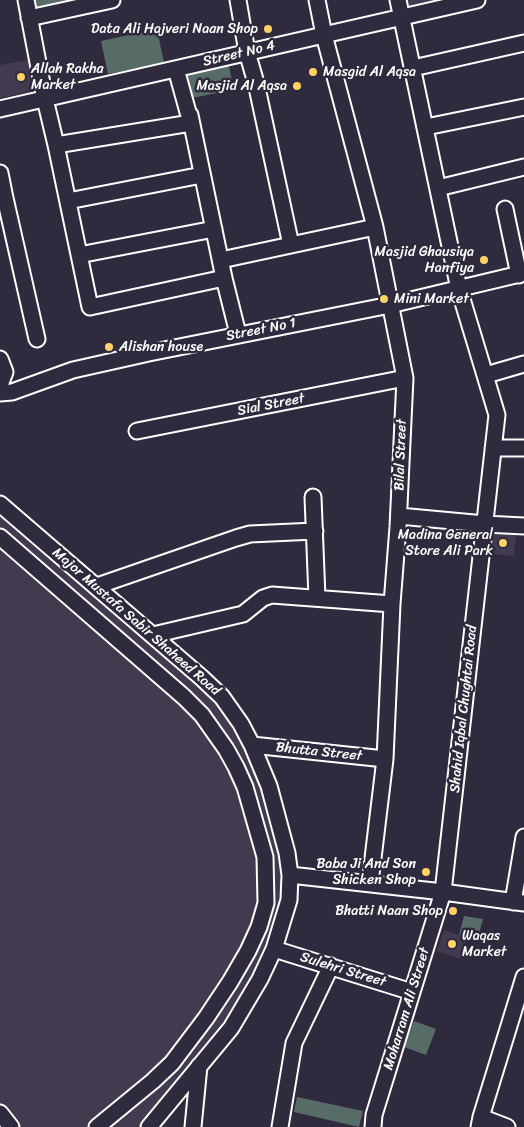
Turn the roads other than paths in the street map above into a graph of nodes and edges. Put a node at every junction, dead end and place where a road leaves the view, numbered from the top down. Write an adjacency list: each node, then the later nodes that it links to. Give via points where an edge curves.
1 (26, 0): 8 (street)
2 (112, 0): 8 (street)
3 (238, 0): 11 (street)
4 (317, 0): 9 (street, Bilal Street)
5 (398, 0): 7 (street, Shahid Iqbal Chughtai Road)
6 (472, 1): 7 (street, Street No 4)
7 (401, 17): 9 (street, Street No 4); 12 (street, Shahid Iqbal Chughtai Road)
8 (29, 18): 14 (street)
9 (324, 35): 11 (street, Street No 4); 28 (street, Bilal Street)
10 (524, 43): 12 (street)
11 (247, 52): 13 (street, Street No 4); 30 (street)
12 (413, 68): 19 (street, Shahid Iqbal Chughtai Road)
13 (176, 69): 14 (street, Street No 4); 18 (street)
14 (45, 98): 17 (street, Street No 4); 20 (street)
15 (186, 99): 18 (street)
16 (524, 107): 19 (street)
17 (0, 109)
18 (191, 123): 20 (street); 23 (street)
19 (426, 127): 24 (street, Shahid Iqbal Chughtai Road)
20 (56, 145): 26 (street)
21 (524, 168): 24 (street)
22 (0, 173): 25 (street)
23 (202, 175): 26 (street); 29 (street)
24 (438, 188): 35 (street, Shahid Iqbal Chughtai Road)
25 (2, 198): 38 (street)
26 (68, 201): 31 (street)
27 (505, 209): 33 (street)
28 (375, 227): 30 (street); 36 (street, Bilal Street)
29 (214, 229): 31 (street); 32 (street)
30 (291, 245): 32 (street)
31 (79, 255): 34 (street, via 90,308)
32 (221, 260): 34 (street)
33 (521, 274): 35 (street, Street No 1)
34 (224, 278): 37 (street)
35 (459, 288): 36 (street, Street No 1); 41 (street, Shahid Iqbal Chughtai Road)
36 (390, 305): 37 (street, Street No 1); 42 (street, Bilal Street)
37 (238, 334): 44 (street, Street No 1, via 73,370 12,392)
38 (37, 339)
39 (0, 358): 43 (street, via 5,372)
40 (524, 364): 41 (street)
41 (486, 375): 46 (street, Shahid Iqbal Chughtai Road, via 497,415)
42 (405, 378): 45 (street, Sial Street); 50 (street, Bilal Street)
43 (0, 385)
44 (0, 393)
45 (137, 431)
46 (493, 448): 47 (street); 51 (street, Shahid Iqbal Chughtai Road)
47 (524, 448)
48 (313, 498): 53 (street)
49 (0, 504): 55 (street, Major Mustafa Sabir Shaheed Road)
50 (399, 516): 51 (street); 57 (street, Bilal Street)
51 (485, 524): 52 (street); 64 (street, Shahid Iqbal Chughtai Road)
52 (524, 526)
53 (315, 531): 55 (street, via 250,534); 56 (street)
54 (0, 537): 74 (street, via 202,715 226,749 245,787 265,857 266,903 259,927 230,982 172,1063)
55 (97, 586): 58 (street, Major Mustafa Sabir Shaheed Road)
56 (317, 598): 57 (street); 58 (street, via 272,595 243,614)
57 (392, 604): 60 (street, Bilal Street)
58 (154, 635): 59 (street, Major Mustafa Sabir Shaheed Road, via 222,698)
59 (252, 745): 60 (street, Bhutta Street); 62 (street, Major Mustafa Sabir Shaheed Road, via 278,816)
60 (385, 759): 63 (street, Bilal Street)
61 (524, 837): 65 (street)
62 (290, 874): 63 (street); 66 (street, Major Mustafa Sabir Shaheed Road, via 289,900)
63 (370, 883): 64 (street)
64 (443, 892): 65 (street); 69 (street, Moharram Ali Street)
65 (518, 903)
66 (274, 949): 67 (street, Sulehri Street); 70 (street, Major Mustafa Sabir Shaheed Road, via 231,1028)
67 (331, 966): 69 (street, Sulehri Street); 77 (street, via 294,1043)
68 (524, 977): 72 (street)
69 (412, 992): 78 (street, Moharram Ali Street)
70 (199, 1066): 75 (street, Major Mustafa Sabir Shaheed Road); 76 (street)
71 (0, 1113): 73 (street)
72 (480, 1122): 79 (street)
73 (11, 1127)
74 (97, 1127)
75 (149, 1127)
76 (193, 1127)
77 (280, 1127)
78 (373, 1127)
79 (507, 1127)

